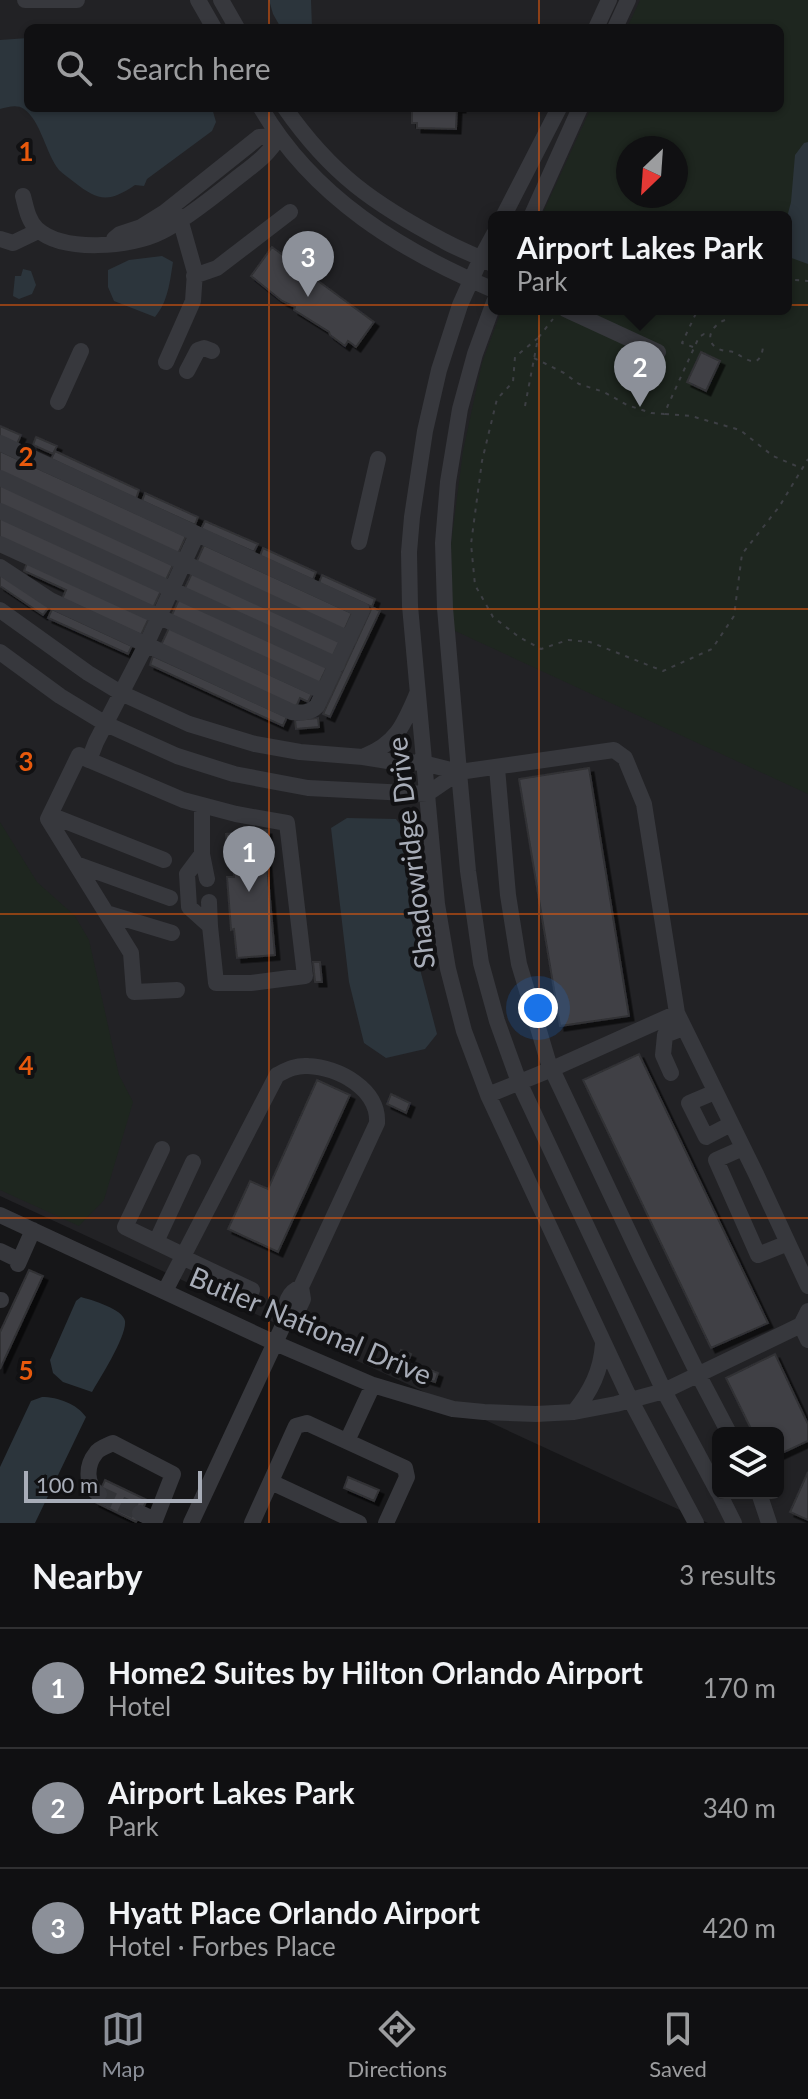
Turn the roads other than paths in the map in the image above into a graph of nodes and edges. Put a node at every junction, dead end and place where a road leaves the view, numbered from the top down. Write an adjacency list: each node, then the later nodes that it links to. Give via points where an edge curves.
1 (25, 0): 2 (street)
2 (77, 0)
3 (198, 0): 7 (street)
4 (221, 0): 8 (street)
5 (609, 0): 9 (street)
6 (628, 0): 10 (street)
7 (212, 24)
8 (235, 24)
9 (598, 24)
10 (617, 24)
11 (264, 112): 15 (street)
12 (288, 112): 25 (street, via 355,187)
13 (557, 112): 17 (street)
14 (578, 112): 18 (street)
15 (279, 136): 20 (street, via 273,150 223,189); 27 (street, via 317,179 375,228)
16 (23, 196): 21 (street)
17 (506, 211)
18 (534, 211)
19 (290, 212): 26 (street, via 217,268)
20 (175, 214): 23 (street, via 163,231 141,240); 26 (street)
21 (38, 231): 22 (street, via 13,243); 23 (street)
22 (0, 239)
23 (83, 244): 24 (street)
24 (76, 262)
25 (488, 262): 27 (street, Shadowridge Drive)
26 (194, 276): 34 (street, via 193,301)
27 (471, 280): 28 (street); 55 (street, Shadowridge Drive, via 435,387 413,507 410,598)
28 (488, 287)
29 (489, 315): 61 (street, Shadowridge Drive, via 455,434 443,543)
30 (578, 315): 33 (street)
31 (81, 351): 36 (street)
32 (212, 351): 35 (street, via 198,350)
33 (658, 352)
34 (166, 362)
35 (187, 371)
36 (58, 402)
37 (0, 443): 41 (street)
38 (378, 459): 42 (street)
39 (0, 478): 44 (street)
40 (0, 511): 46 (street)
41 (197, 534): 44 (street); 49 (street, via 362,610)
42 (359, 542)
43 (0, 544): 48 (street)
44 (184, 563): 46 (street); 49 (street)
45 (0, 567): 50 (street, via 50,600)
46 (172, 589): 48 (street); 52 (street)
47 (0, 610): 54 (street)
48 (159, 617): 50 (street); 53 (street)
49 (349, 639): 52 (street)
50 (146, 645): 53 (street, via 292,712 313,710); 54 (street)
51 (0, 652): 56 (street)
52 (337, 665): 53 (street)
53 (324, 692)
54 (121, 693): 56 (street); 57 (street, via 189,724 255,744)
55 (418, 693): 57 (street, via 397,735); 59 (street, Shadowridge Drive)
56 (106, 724): 58 (street); 62 (street, via 177,756 252,778 325,790)
57 (363, 757): 59 (street)
58 (89, 760): 63 (street); 64 (street, via 79,755)
59 (423, 763): 61 (street); 62 (street, Shadowridge Drive)
60 (497, 768): 61 (street); 75 (street, via 614,750 625,758 644,804); 76 (street, via 519,964)
61 (459, 772): 62 (street); 78 (street, Shadowridge Drive, via 481,963)
62 (427, 794): 80 (street, Shadowridge Drive, via 448,969)
63 (202, 806): 65 (street); 72 (street, via 287,823 305,976 216,983)
64 (50, 815): 66 (street); 67 (street)
65 (202, 854): 68 (street); 72 (street, via 187,874 189,907)
66 (164, 860)
67 (76, 864): 69 (street); 71 (street)
68 (207, 879)
69 (170, 898)
70 (209, 902): 72 (street)
71 (106, 913): 73 (street); 74 (street, via 131,953 134,992)
72 (210, 926)
73 (172, 933)
74 (177, 990)
75 (680, 1020): 76 (street); 77 (street, via 665,1035 663,1055); 79 (street)
76 (552, 1069): 78 (street); 97 (street)
77 (671, 1073)
78 (519, 1082): 80 (street); 99 (street, Shadowridge Drive)
79 (715, 1092): 81 (street); 81 (street, via 689,1103 706,1137)
80 (488, 1095): 95 (street, Shadowridge Drive)
81 (731, 1124): 82 (street)
82 (743, 1148): 88 (street); 88 (street, via 716,1160 758,1255)
83 (162, 1149): 87 (street, via 125,1227)
84 (193, 1162): 87 (street)
85 (0, 1215): 86 (street, Butler National Drive)
86 (33, 1230): 89 (street, via 18,1262); 93 (street, Butler National Drive)
87 (156, 1242): 90 (street)
88 (788, 1243): 91 (street)
89 (0, 1251)
90 (182, 1256): 92 (street); 93 (street); 96 (street, via 277,1075 309,1066 363,1088 377,1118 301,1287 303,1299)
91 (808, 1286)
92 (252, 1290)
93 (165, 1291): 96 (street, Butler National Drive)
94 (806, 1325): 97 (street, Butler National Drive)
95 (603, 1342): 100 (street, Shadowridge Drive); 101 (street, via 597,1375)
96 (275, 1343): 98 (street, Butler National Drive); 110 (street)
97 (698, 1374): 99 (street, Butler National Drive); 102 (street)
98 (373, 1385): 101 (street, Butler National Drive, via 453,1409); 103 (street)
99 (664, 1391): 100 (street, Butler National Drive); 104 (street, Shadowridge Drive)
100 (630, 1399): 101 (street, Butler National Drive); 114 (street, Shadowridge Drive)
101 (574, 1412)
102 (726, 1427)
103 (347, 1441): 105 (street, via 301,1423); 113 (street, via 407,1472)
104 (712, 1481)
105 (271, 1482): 111 (street); 112 (street)
106 (99, 1494): 109 (street, via 88,1481 89,1464 97,1450 113,1443 173,1474)
107 (722, 1499): 115 (street, Shadowridge Drive)
108 (761, 1499): 116 (street)
109 (152, 1519)
110 (191, 1523)
111 (252, 1523)
112 (359, 1523)
113 (386, 1523)
114 (696, 1523)
115 (734, 1523)
116 (769, 1523)

